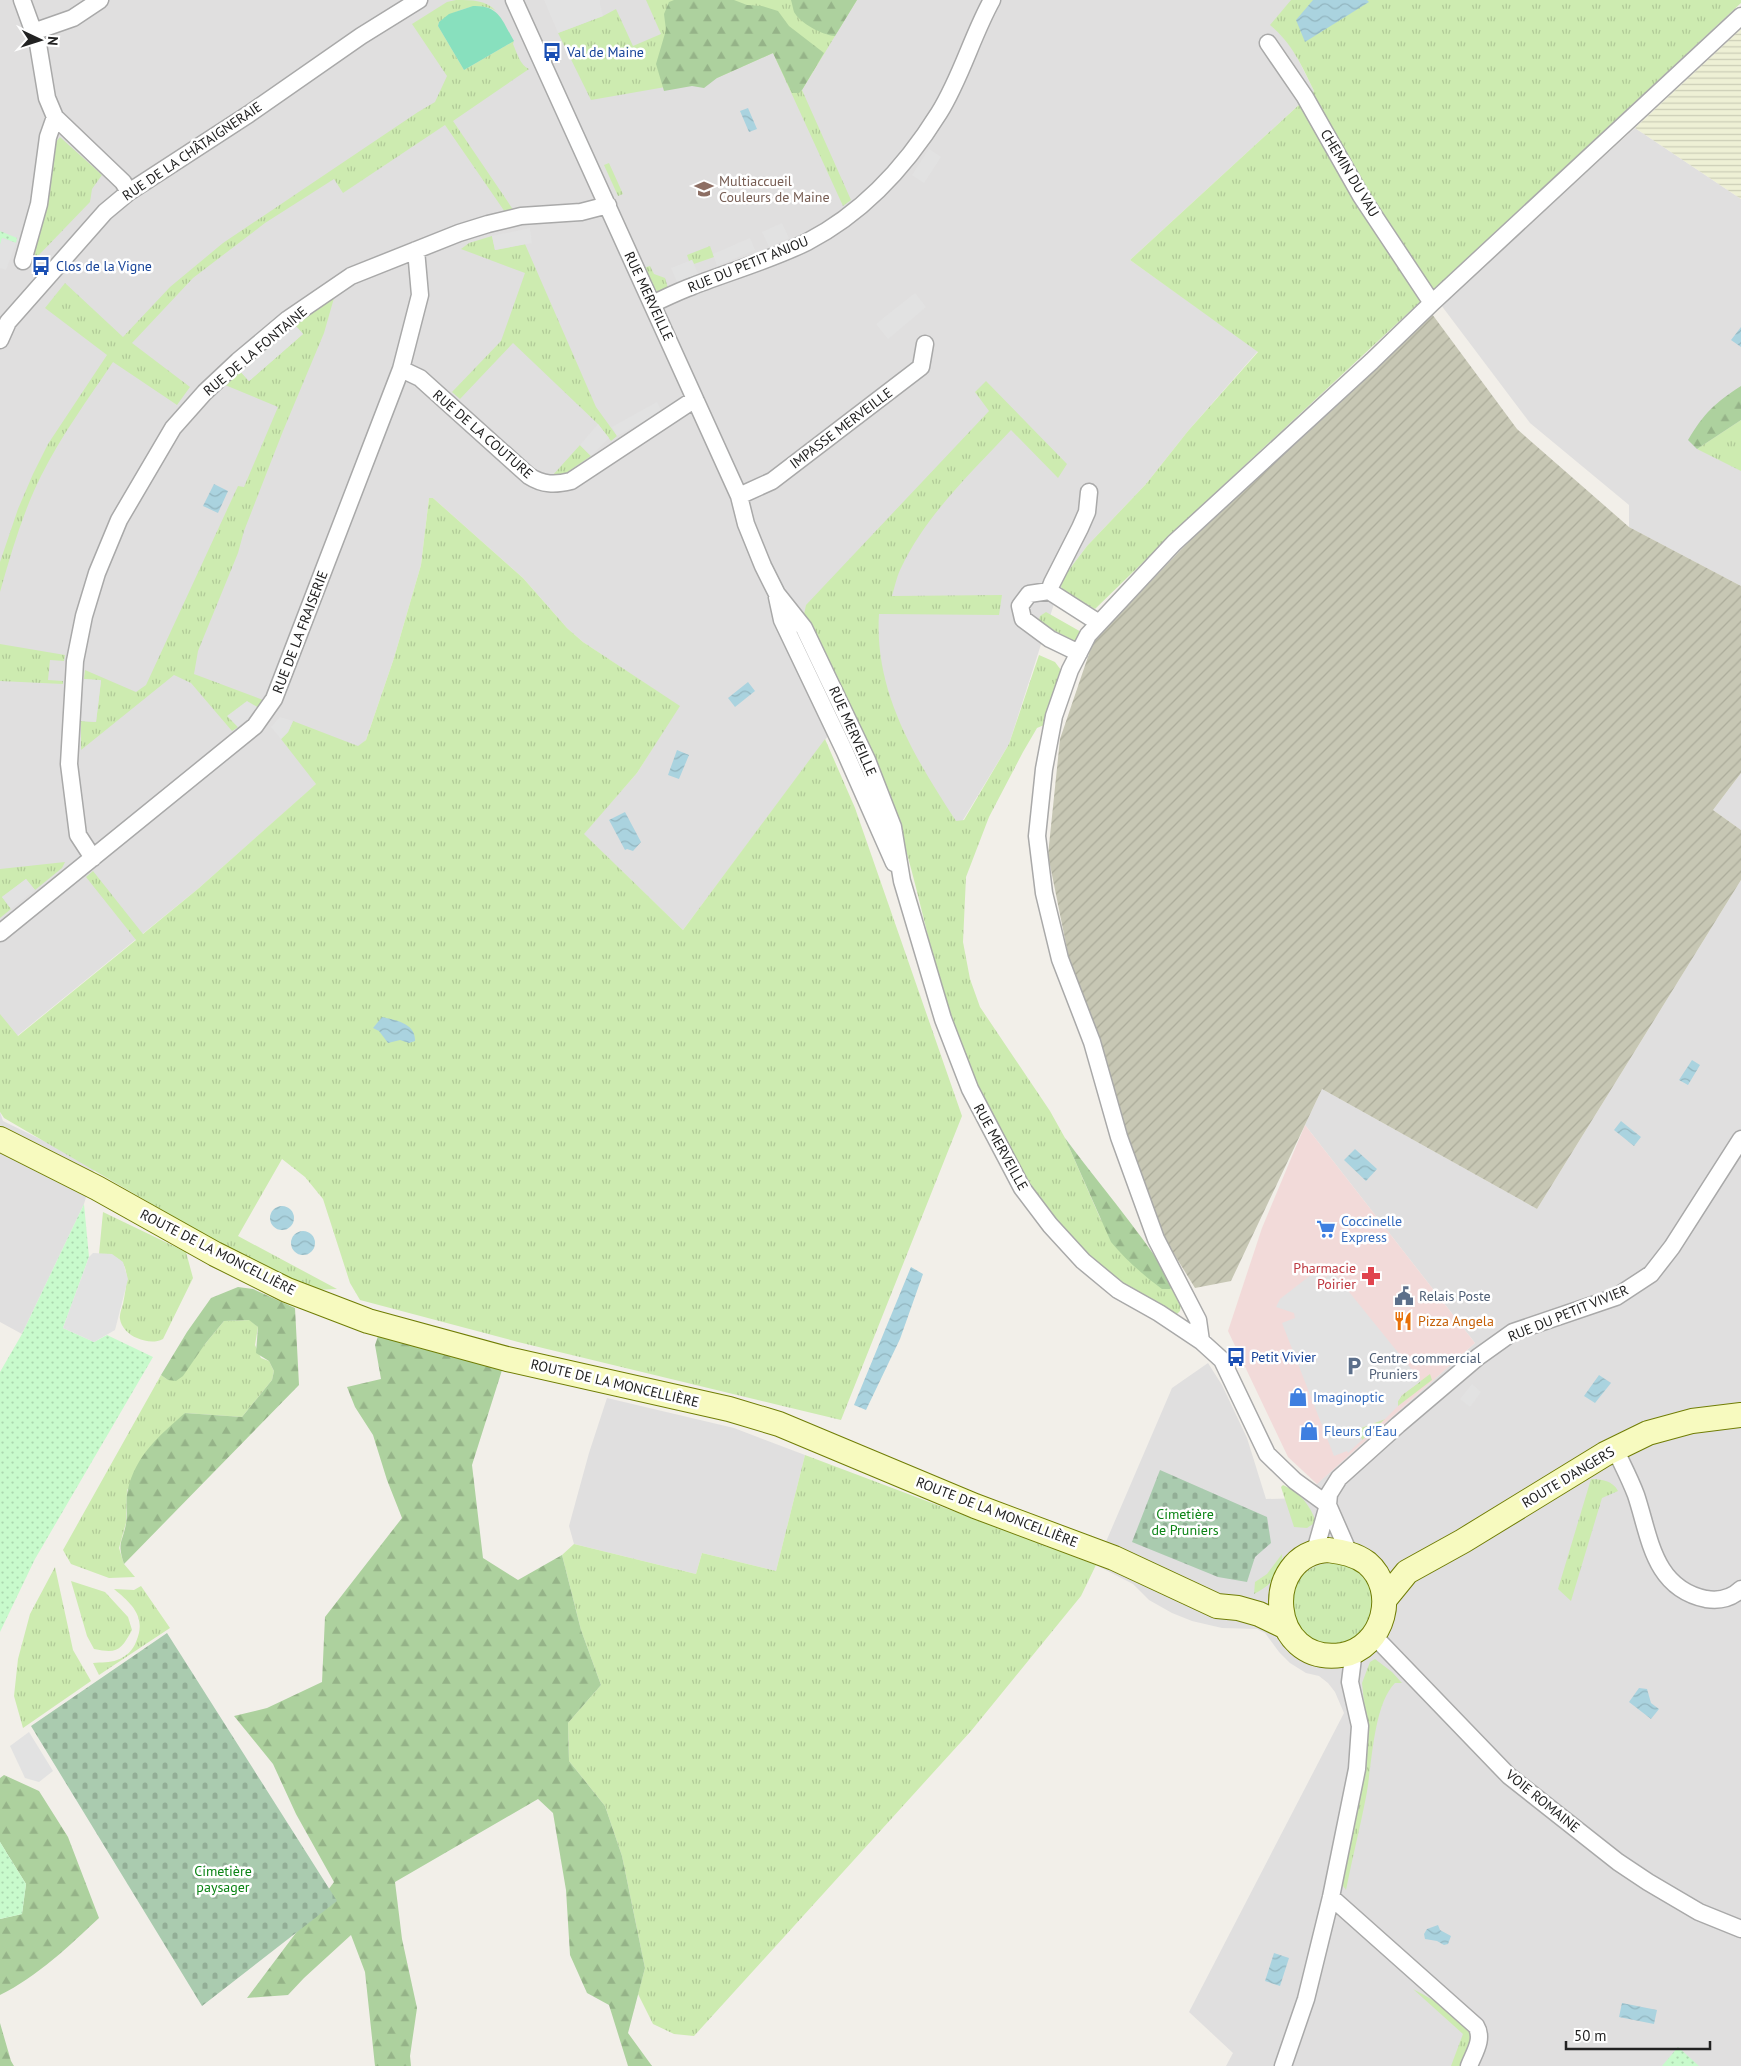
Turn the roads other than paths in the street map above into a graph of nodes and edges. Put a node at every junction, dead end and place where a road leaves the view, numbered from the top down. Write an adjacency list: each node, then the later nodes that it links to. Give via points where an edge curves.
1 (22, 0): 7 (street)
2 (100, 0): 7 (street, via 73,18)
3 (418, 0): 10 (street, RUE DE LA CHÂTAIGNERAIE)
4 (514, 0): 11 (street, RUE MERVEILLE)
5 (992, 0): 15 (street, RUE DU PETIT ANJOU, via 940,111 921,141 881,189 808,241)
6 (1741, 16): 14 (street)
7 (34, 32): 9 (street, via 47,98)
8 (1268, 43): 14 (street, CHEMIN DU VAU, via 1305,97 1361,196)
9 (55, 117): 10 (street, via 123,182); 13 (street, via 48,136 39,204)
10 (129, 192): 16 (street, RUE DE LA CHÂTAIGNERAIE, via 105,212 8,322)
11 (608, 205): 12 (street, RUE DE LA FONTAINE, via 581,212 513,218 459,233); 15 (street, RUE MERVEILLE)
12 (416, 250): 18 (street, RUE DE LA FRAISERIE, via 420,296); 25 (street, RUE DE LA FONTAINE, via 351,276 288,320 238,361 173,428 118,520 97,573 75,661 69,764 78,834)
13 (23, 261)
14 (1432, 303): 23 (street, via 1174,542)
15 (652, 304): 19 (street, RUE MERVEILLE)
16 (0, 340)
17 (925, 344): 21 (street, IMPASSE MERVEILLE, via 921,367 772,481)
18 (401, 369): 19 (street, RUE DE LA COUTURE, via 420,378 529,476 539,482 556,485 571,481); 25 (street, RUE DE LA FRAISERIE, via 274,699 255,726)
19 (695, 399): 21 (street, RUE MERVEILLE)
20 (1089, 492): 22 (street, via 1087,512)
21 (739, 496): 29 (street, RUE MERVEILLE, via 746,524 777,594 782,620 902,881 943,1019 970,1089 1022,1188 1082,1260 1118,1290)
22 (1049, 591): 23 (street); 24 (street, via 1029,594 1020,606 1023,619 1050,639)
23 (1099, 623): 24 (street)
24 (1079, 652): 29 (street, via 1054,716 1044,769 1037,836 1044,893 1060,958 1092,1042 1122,1145 1156,1239 1198,1320)
25 (93, 858): 26 (street, RUE DE LA FRAISERIE)
26 (0, 933)
27 (0, 1139): 40 (street, ROUTE DE LA MONCELLIÈRE, via 279,1286 368,1321 507,1359 729,1409 780,1424 975,1506 1114,1558 1216,1606)
28 (1741, 1139): 32 (street, RUE DU PETIT VIVIER, via 1672,1248 1651,1274 1616,1297 1513,1332 1489,1349 1340,1478 1329,1494)
29 (1201, 1341): 32 (street, RUE MERVEILLE, via 1222,1360 1267,1454 1295,1481)
30 (1741, 1415): 31 (street, ROUTE D'ANGERS, via 1692,1421 1648,1433)
31 (1615, 1449): 36 (street, ROUTE D'ANGERS); 38 (street, via 1635,1492 1655,1558 1668,1578 1686,1592 1709,1599 1729,1598)
32 (1328, 1505): 33 (street, RUE DU PETIT VIVIER); 34 (street)
33 (1315, 1551): 34 (street); 37 (street, via 1296,1565)
34 (1349, 1553): 35 (street)
35 (1372, 1570): 36 (street); 39 (street, via 1380,1580)
36 (1408, 1572): 39 (street, ROUTE D'ANGERS)
37 (1283, 1586): 40 (street, ROUTE DE LA MONCELLIÈRE, via 1260,1602); 41 (street, via 1280,1610)
38 (1741, 1589)
39 (1385, 1599): 42 (street, via 1383,1618)
40 (1238, 1608): 41 (street, ROUTE DE LA MONCELLIÈRE, via 1259,1614)
41 (1286, 1628): 44 (street, via 1302,1646 1321,1655)
42 (1374, 1636): 43 (street); 47 (street, VOIE ROMAINE, via 1517,1782 1648,1882 1699,1912)
43 (1354, 1650): 44 (street); 45 (street)
44 (1330, 1655): 45 (street)
45 (1350, 1682): 46 (street, via 1360,1726 1357,1769)
46 (1331, 1897): 48 (street, via 1306,1999); 49 (street, via 1476,2026 1480,2040)
47 (1741, 1929)
48 (1283, 2066)
49 (1469, 2066)

